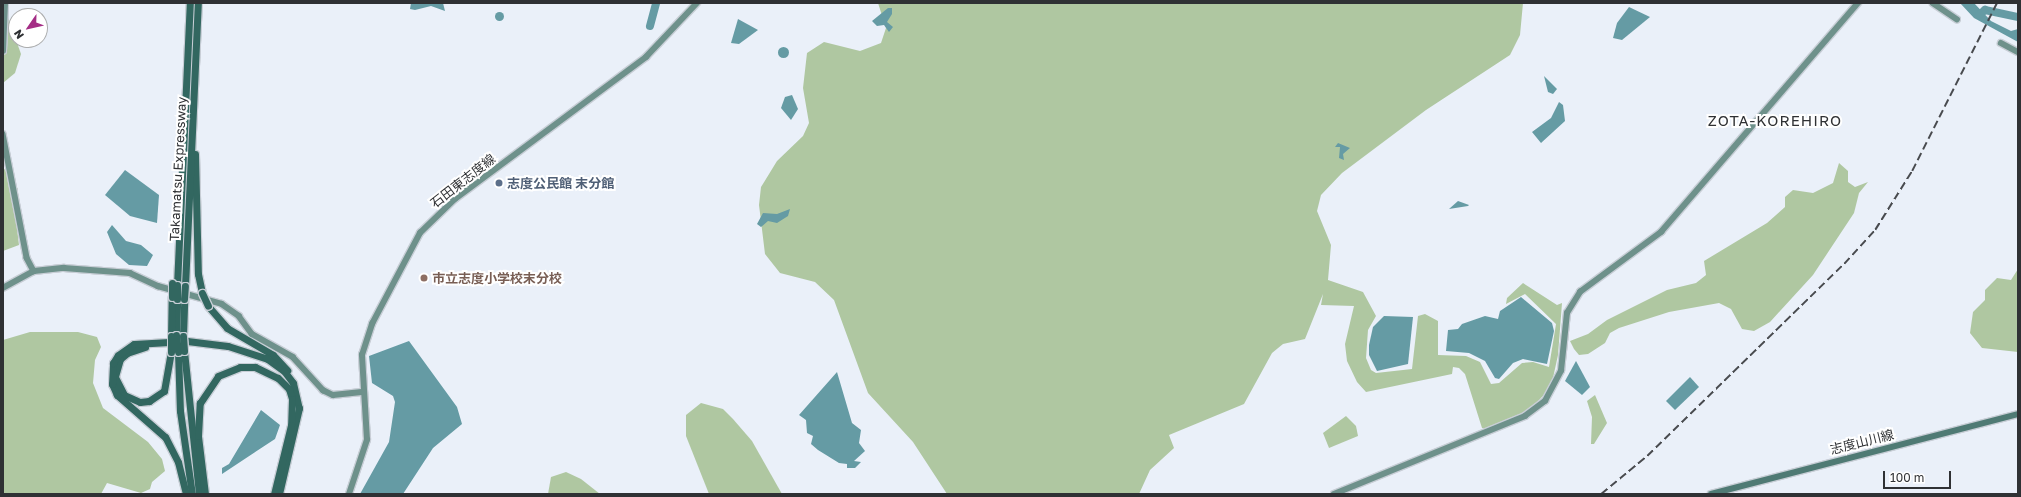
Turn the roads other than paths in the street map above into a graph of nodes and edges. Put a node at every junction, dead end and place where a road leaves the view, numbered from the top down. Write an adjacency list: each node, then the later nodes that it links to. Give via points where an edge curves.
1 (5, 3): 9 (street)
2 (190, 3): 12 (highway, Takamatsu Expressway)
3 (198, 3): 12 (highway, Takamatsu Expressway)
4 (697, 3): 21 (street, 石田東志度線, via 646,57 455,198 420,233 372,324 362,355)
5 (1858, 3): 30 (street, via 1661,232 1580,292 1567,313 1561,372 1545,402 1525,416)
6 (1933, 3): 7 (street)
7 (1956, 19)
8 (2002, 43): 10 (street)
9 (3, 51)
10 (2018, 52)
11 (3, 134): 14 (street, via 27,258)
12 (189, 165): 13 (highway); 13 (highway, Takamatsu Expressway)
13 (189, 188): 15 (highway, Takamatsu Expressway); 15 (highway, Takamatsu Expressway, via 178,237); 20 (highway, bridge, via 198,274 208,306 228,328 282,363)
14 (34, 271): 16 (street); 21 (street, via 64,268 130,273 158,286 222,304 239,316 252,334 293,357 323,390 333,394)
15 (178, 284): 17 (highway, Takamatsu Expressway, bridge); 17 (highway, bridge)
16 (3, 288)
17 (178, 298): 18 (highway); 18 (highway, Takamatsu Expressway)
18 (177, 336): 19 (highway, bridge); 19 (highway, bridge)
19 (178, 352): 20 (highway, via 168,381 158,397 140,402 124,395 118,387 116,368 127,353 149,346 193,346 252,357 276,370); 24 (highway, via 180,411); 25 (highway)
20 (291, 386): 23 (highway, via 266,358 228,346 146,342 126,348 118,355 110,372 117,395 165,437 178,462); 26 (highway, via 255,367 227,370 209,384 198,416); 27 (highway, via 294,408); 28 (highway, via 299,408)
21 (364, 392): 29 (street, 石田東志度線, via 367,440)
22 (2018, 414): 31 (main road, 志度山川線)
23 (186, 494)
24 (192, 494)
25 (199, 494)
26 (205, 494)
27 (274, 494)
28 (279, 494)
29 (348, 494)
30 (1334, 494)
31 (1712, 494)

